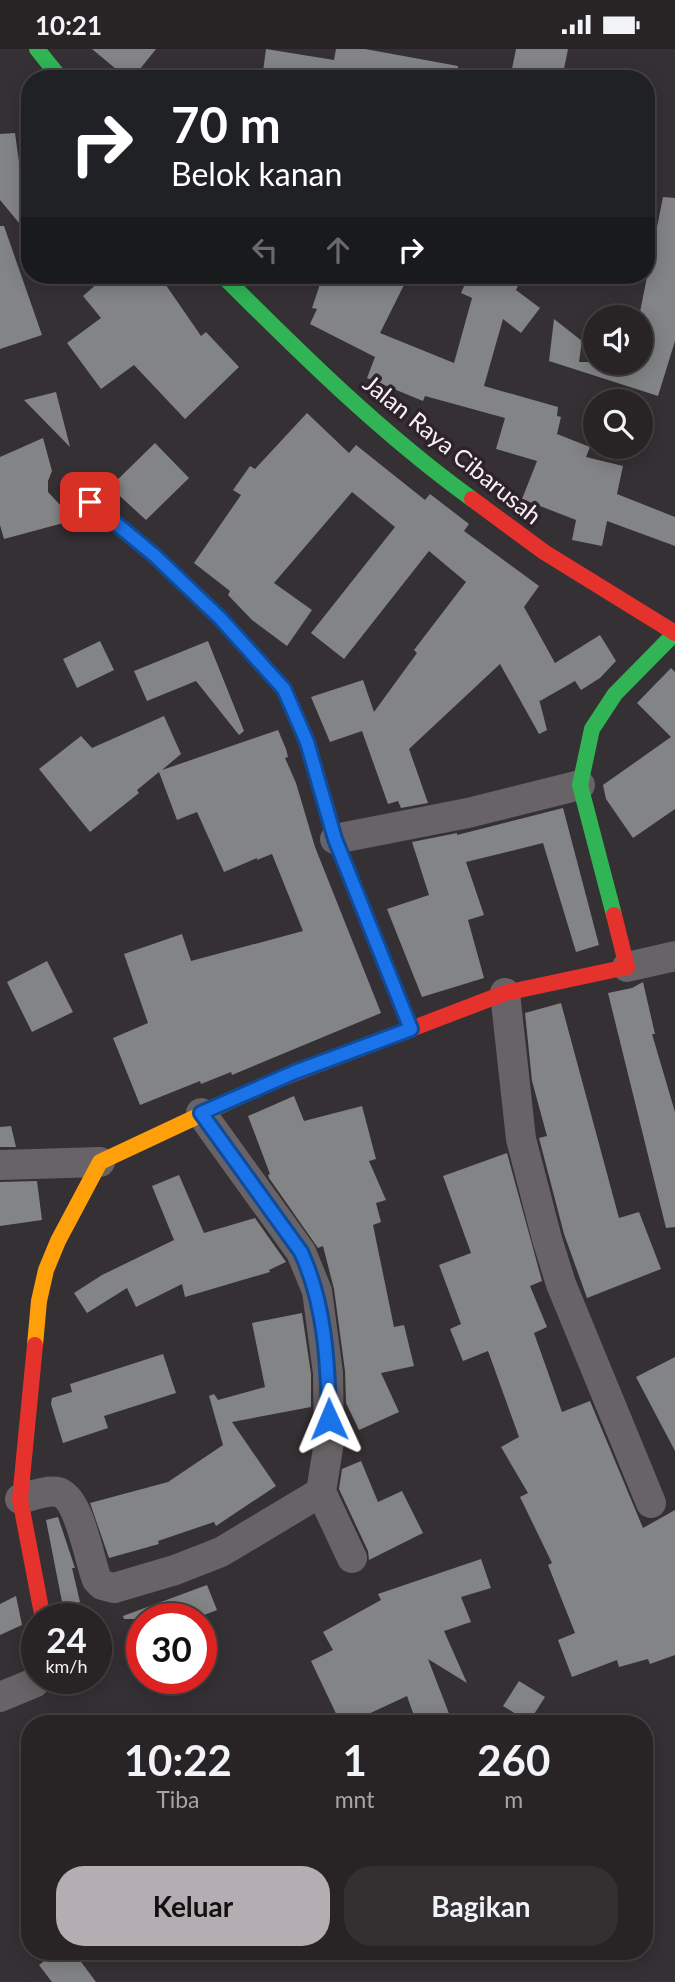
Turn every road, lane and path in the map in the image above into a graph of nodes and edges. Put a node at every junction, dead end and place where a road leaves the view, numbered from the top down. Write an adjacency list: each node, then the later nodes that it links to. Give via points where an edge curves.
1 (37, 49): 2 (street)
2 (54, 70)
3 (231, 284): 5 (street, Jalan Raya Cibarusah, via 383,428 462,492 544,552)
4 (69, 485): 7 (street, via 154,555 220,618 284,689 307,742)
5 (675, 633): 6 (street, via 604,709 592,729)
6 (580, 785): 7 (street); 9 (street)
7 (335, 839): 11 (street)
8 (675, 956): 9 (street)
9 (627, 967): 10 (street)
10 (505, 993): 11 (street); 17 (street, via 521,1139 547,1239)
11 (411, 1029): 12 (street)
12 (201, 1113): 13 (street); 15 (street, via 301,1252 317,1291 328,1387 329,1442)
13 (100, 1162): 14 (street); 16 (street, via 46,1270)
14 (0, 1165)
15 (321, 1492): 16 (street, via 221,1552 114,1588 97,1580 80,1524 66,1497 54,1491); 18 (street)
16 (20, 1499): 19 (street)
17 (651, 1503)
18 (352, 1558)
19 (40, 1603)
20 (21, 1688): 21 (street)
21 (0, 1697)

